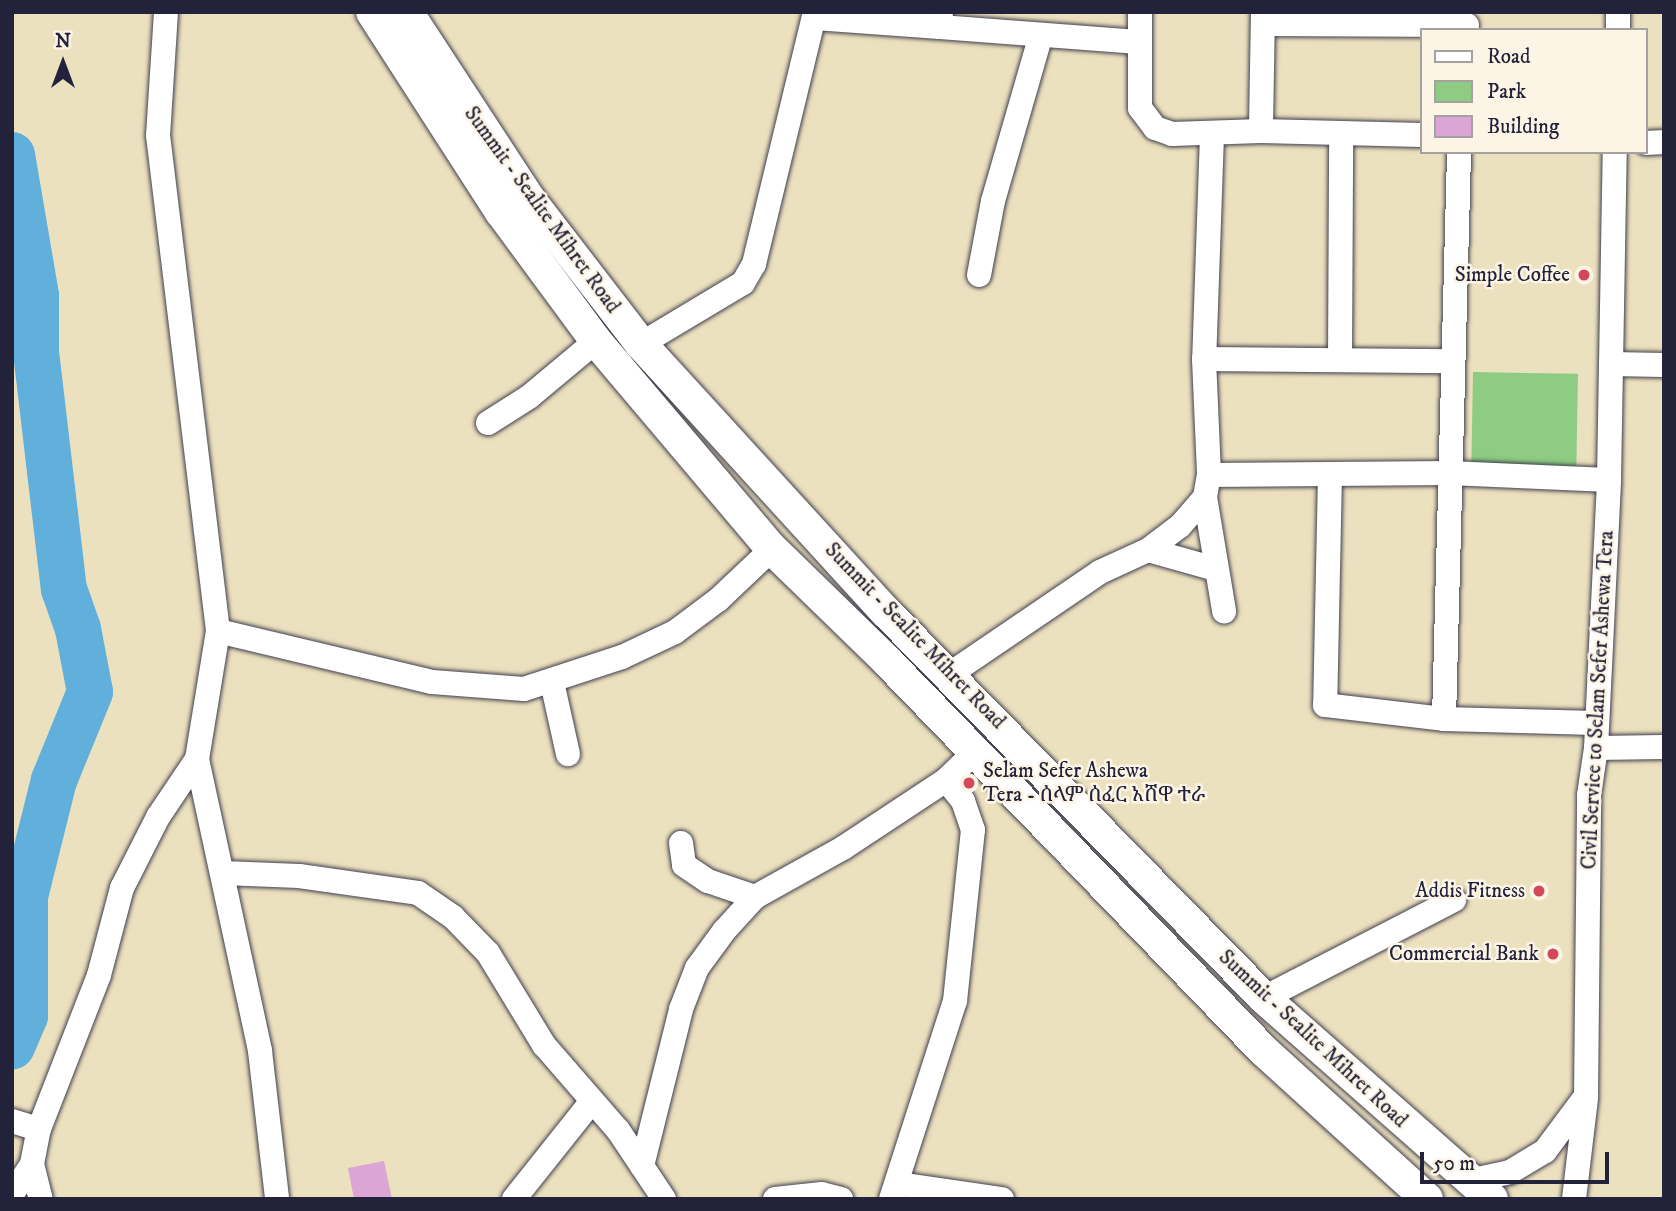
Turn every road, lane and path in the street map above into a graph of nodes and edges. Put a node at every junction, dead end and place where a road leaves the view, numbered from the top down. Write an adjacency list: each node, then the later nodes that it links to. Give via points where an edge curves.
1 (166, 12): 35 (street, via 158,135)
2 (372, 12): 18 (main road, via 501,212)
3 (407, 12): 19 (main road, Summit - Sealite Mihret Road, via 530,200)
4 (1140, 12): 10 (street)
5 (815, 15): 7 (street); 19 (street, via 754,264 743,283)
6 (1263, 18): 8 (street); 11 (street)
7 (941, 20): 9 (street)
8 (1467, 22)
9 (1041, 35): 10 (street); 17 (street, via 993,201)
10 (1138, 42): 13 (street, via 1140,108 1155,128 1172,134)
11 (1261, 131): 12 (street); 13 (street)
12 (1341, 134): 14 (street); 21 (street)
13 (1212, 135): 20 (street)
14 (1420, 135)
15 (1459, 154): 22 (street)
16 (1615, 154): 23 (street, Civil Service to Selam Sefer Ashewa Tera)
17 (979, 275)
18 (596, 341): 25 (street, via 529,397); 30 (main road)
19 (641, 344): 34 (main road, Summit - Sealite Mihret Road)
20 (1204, 359): 21 (street); 29 (street)
21 (1340, 360): 22 (street)
22 (1452, 361): 26 (street)
23 (1612, 364): 24 (street); 28 (street, Civil Service to Selam Sefer Ashewa Tera)
24 (1664, 365)
25 (488, 423)
26 (1449, 473): 27 (street); 28 (street); 39 (street)
27 (1330, 474): 29 (street); 39 (street, via 1325,705)
28 (1609, 480): 40 (street, Civil Service to Selam Sefer Ashewa Tera)
29 (1207, 486): 31 (street, via 1181,526); 32 (street)
30 (772, 549): 36 (main road); 38 (street, via 718,600 675,632)
31 (1148, 550): 32 (street); 37 (street, via 1100,572)
32 (1215, 569): 33 (street)
33 (1224, 611)
34 (886, 612): 36 (main road); 37 (main road, Summit - Sealite Mihret Road)
35 (218, 631): 38 (street, via 432,682 524,689); 45 (street)
36 (860, 636): 44 (main road)
37 (950, 674): 51 (main road, Summit - Sealite Mihret Road)
38 (552, 682): 43 (street)
39 (1444, 719): 40 (street)
40 (1596, 723): 42 (street, Civil Service to Selam Sefer Ashewa Tera)
41 (1664, 747): 42 (street)
42 (1596, 748): 52 (street, Civil Service to Selam Sefer Ashewa Tera, via 1589,796)
43 (568, 754)
44 (973, 754): 46 (street); 68 (main road, via 1264,1051)
45 (197, 759): 48 (street); 55 (street, via 158,817 122,888 99,975)
46 (946, 780): 49 (street, via 843,848); 59 (street, via 963,802 973,830 956,1001)
47 (681, 843): 49 (street, via 684,865 708,881)
48 (223, 873): 53 (street, via 299,876 418,893 453,917 488,953 544,1045); 62 (street, via 260,1051)
49 (755, 897): 57 (street, via 697,968 681,1009)
50 (1454, 900): 51 (street)
51 (1264, 998): 58 (main road, Summit - Sealite Mihret Road)
52 (1586, 1096): 58 (street, via 1545,1152); 69 (street, Civil Service to Selam Sefer Ashewa Tera)
53 (592, 1101): 57 (street); 63 (street)
54 (12, 1121): 55 (street)
55 (40, 1129): 56 (street)
56 (32, 1164): 60 (street); 61 (street)
57 (642, 1166): 64 (street)
58 (1480, 1190)
59 (895, 1191): 67 (street)
60 (12, 1194)
61 (41, 1199)
62 (276, 1199)
63 (514, 1199)
64 (664, 1199)
65 (775, 1199): 66 (street, via 822,1194)
66 (841, 1199)
67 (1002, 1199)
68 (1427, 1199)
69 (1574, 1199)

